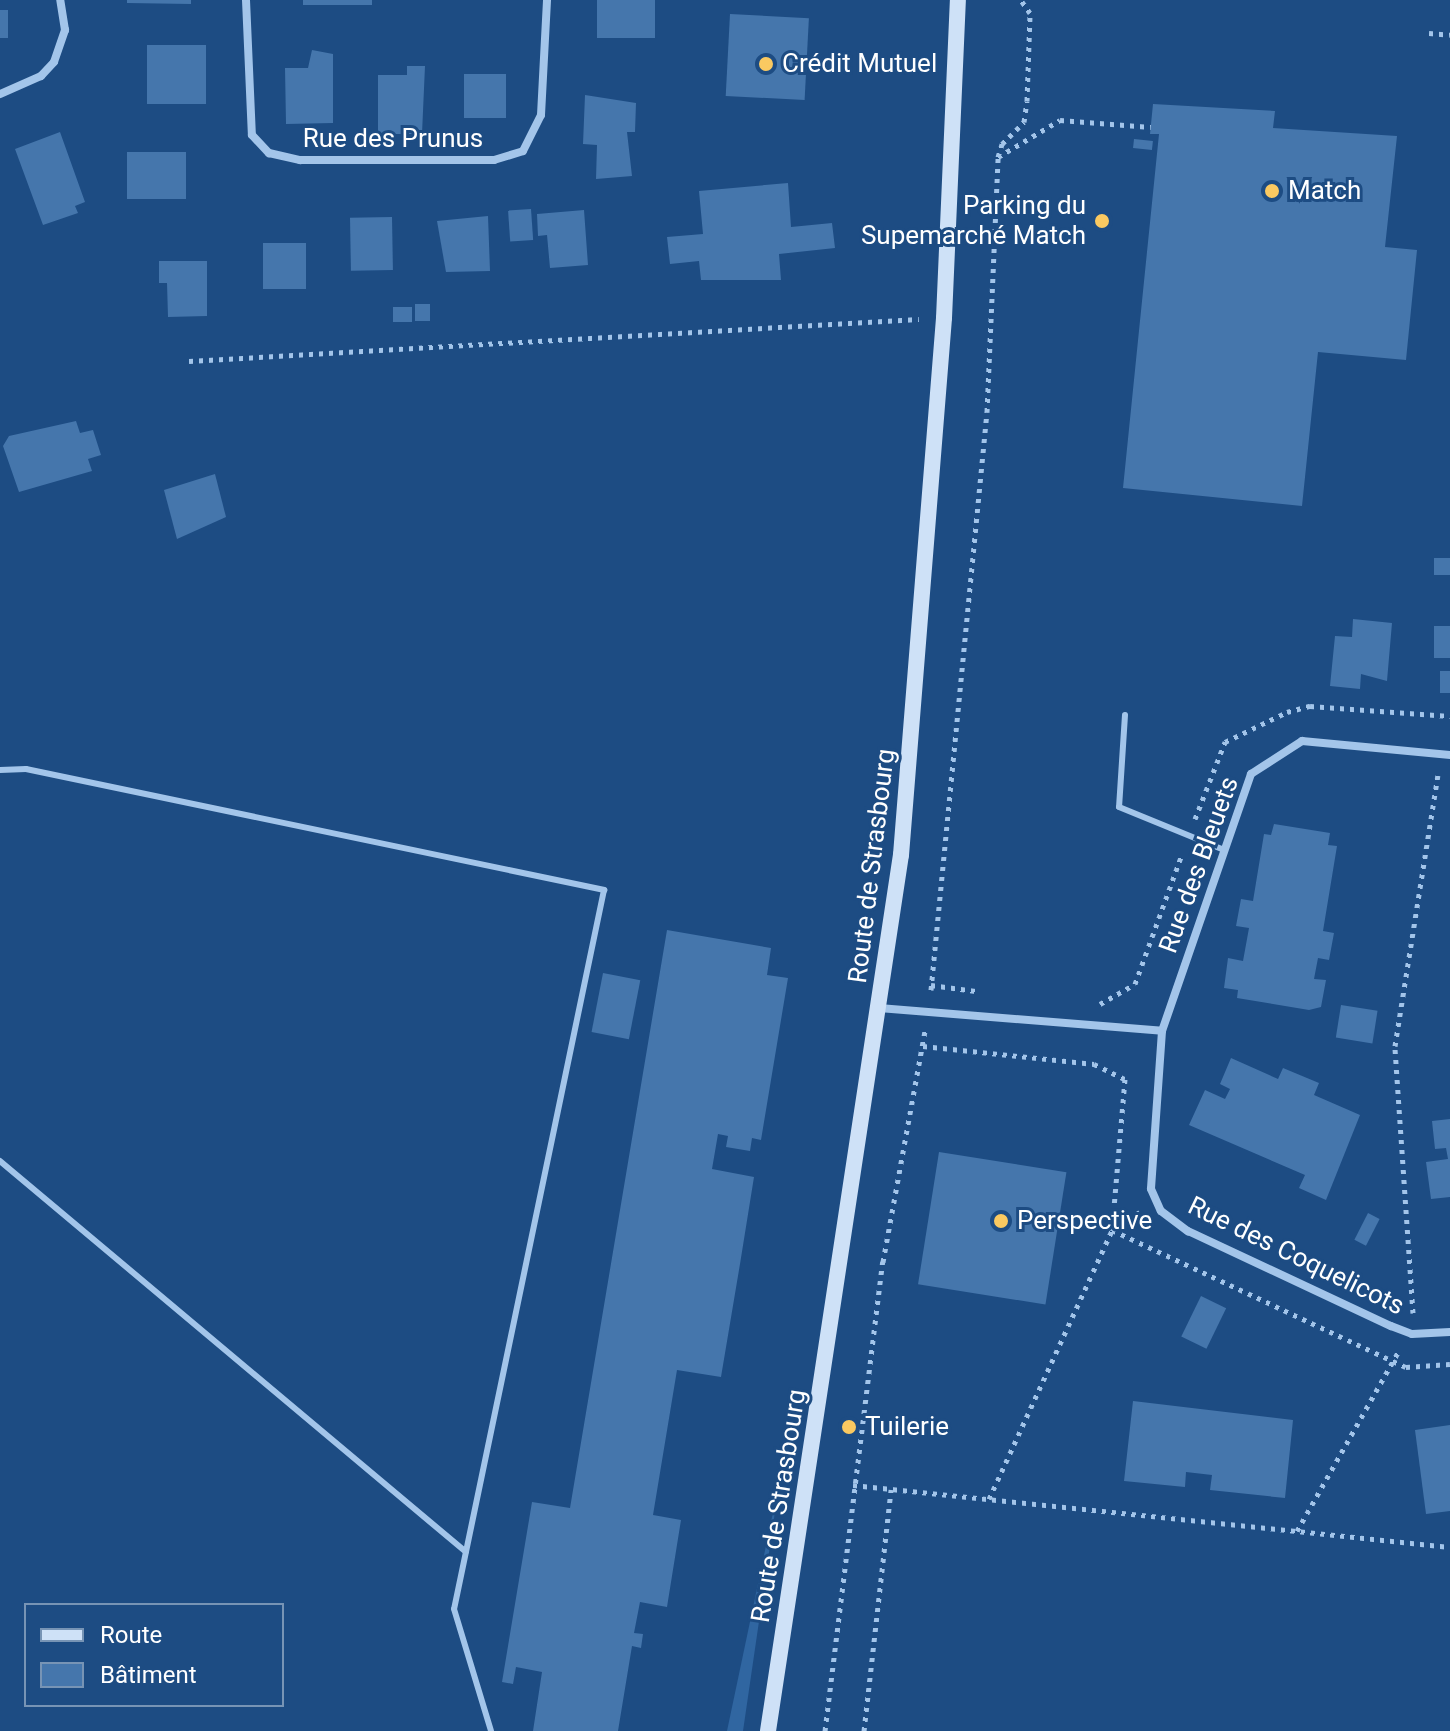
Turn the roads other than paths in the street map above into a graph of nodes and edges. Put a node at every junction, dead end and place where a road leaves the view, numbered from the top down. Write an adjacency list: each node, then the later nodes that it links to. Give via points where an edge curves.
1 (60, 0): 5 (street, via 65,30 54,62 41,76)
2 (246, 0): 3 (street, Rue des Prunus, via 247,120 260,147 300,160 494,160 523,151 541,115)
3 (547, 0)
4 (958, 0): 10 (main road, Route de Strasbourg, via 944,318 901,855)
5 (0, 94)
6 (1125, 715): 9 (lane, via 1119,807)
7 (1446, 755): 9 (street, Rue des Bleuets, via 1302,741 1251,774)
8 (0, 770): 14 (lane, via 26,769 604,890)
9 (1222, 849): 11 (street, Rue des Bleuets)
10 (879, 1008): 11 (street); 16 (main road, Route de Strasbourg)
11 (1162, 1031): 13 (street, Rue des Coquelicots, via 1155,1203 1188,1231 1412,1334)
12 (0, 1161): 14 (lane)
13 (1450, 1332)
14 (466, 1552): 15 (lane, via 454,1609)
15 (491, 1731)
16 (768, 1731)

